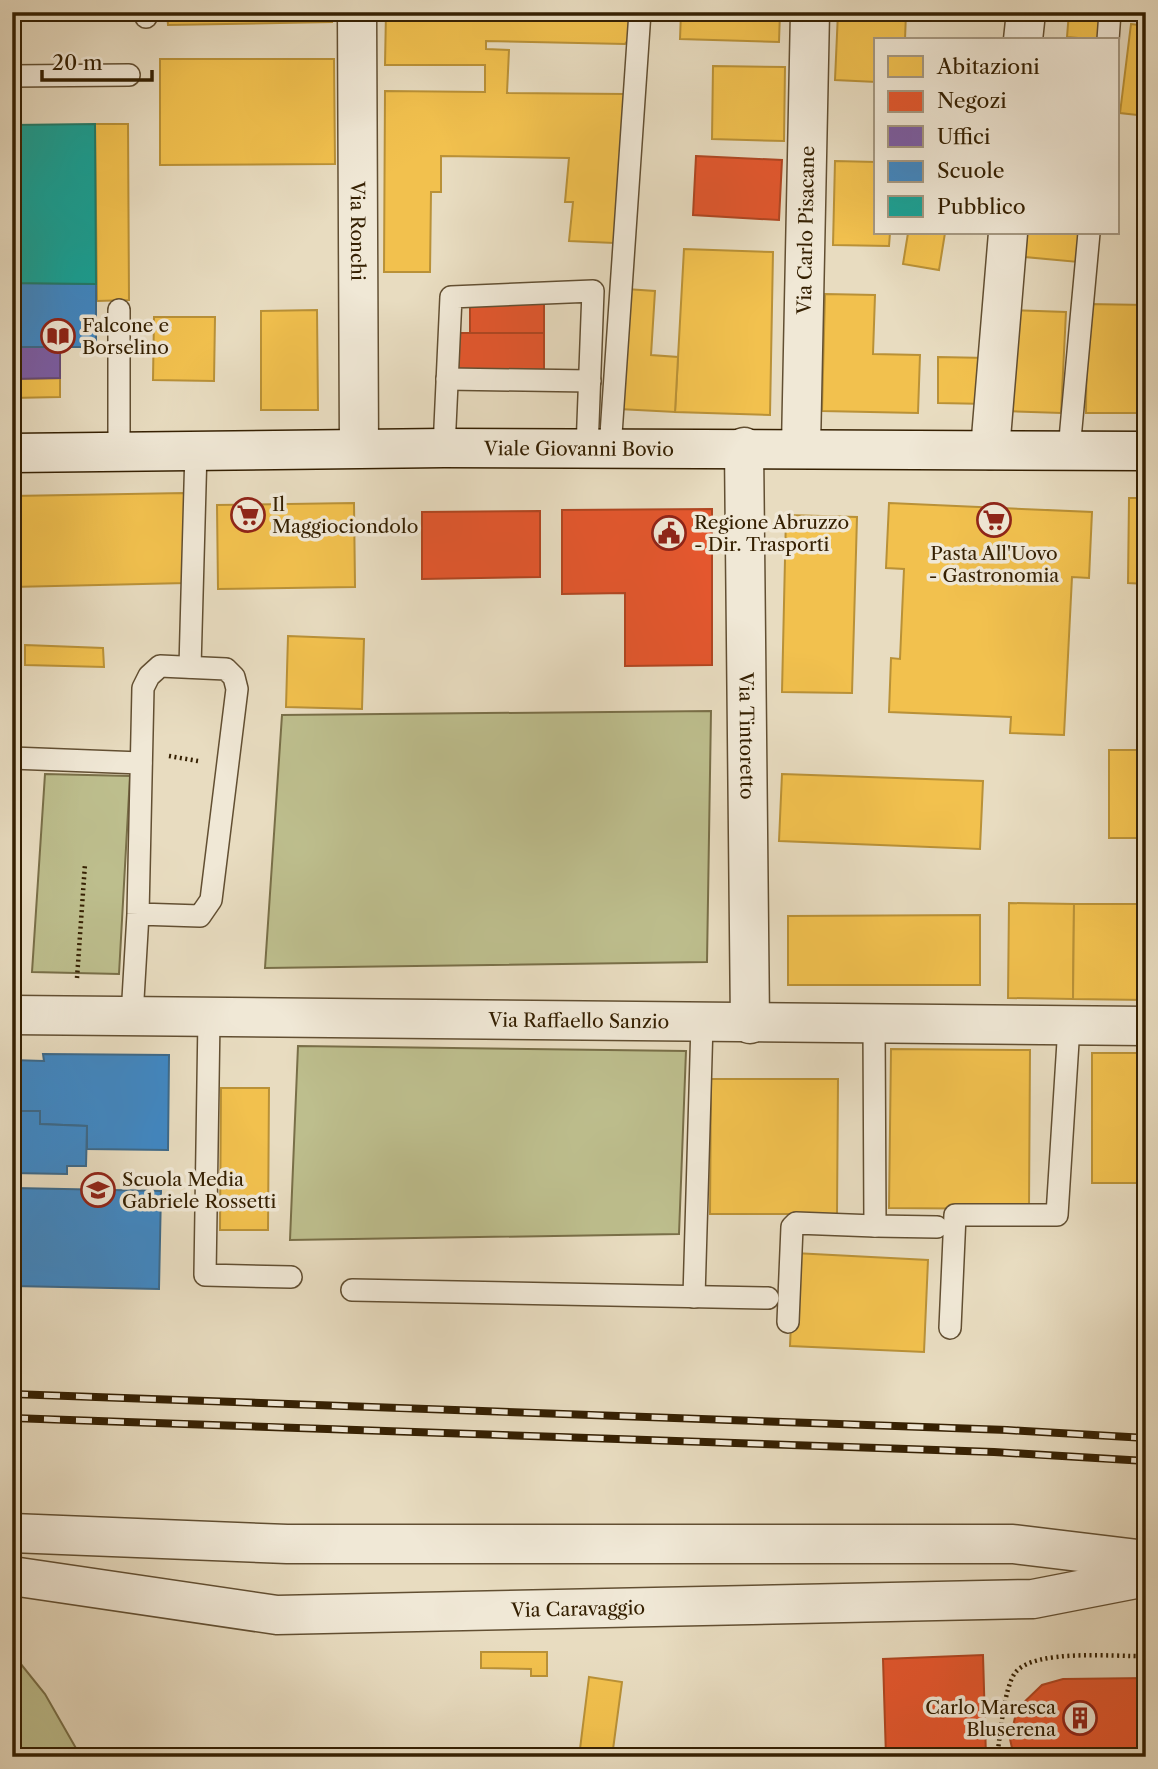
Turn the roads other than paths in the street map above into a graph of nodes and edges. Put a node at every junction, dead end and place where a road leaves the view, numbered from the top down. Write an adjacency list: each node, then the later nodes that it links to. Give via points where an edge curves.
1 (357, 12): 17 (street, Via Ronchi)
2 (640, 12): 19 (lane)
3 (810, 12): 16 (street, Via Carlo Pisacane)
4 (1026, 12): 6 (street)
5 (1110, 12): 7 (lane)
6 (1023, 38)
7 (1108, 38)
8 (129, 75): 9 (lane)
9 (12, 76)
10 (1008, 234): 21 (street)
11 (1089, 234): 22 (lane)
12 (119, 310): 23 (lane)
13 (447, 379): 14 (lane); 14 (lane, via 451,297 593,291); 18 (lane)
14 (590, 381): 19 (lane)
15 (744, 447): 16 (street, Viale Giovanni Bovio); 19 (street, Viale Giovanni Bovio); 34 (street, Via Tintoretto)
16 (801, 447): 21 (street, Viale Giovanni Bovio)
17 (359, 448): 18 (street, Viale Giovanni Bovio); 20 (street, Viale Giovanni Bovio)
18 (444, 448): 19 (street, Viale Giovanni Bovio)
19 (598, 449)
20 (196, 450): 23 (street, Viale Giovanni Bovio); 26 (lane)
21 (990, 450): 22 (street, Viale Giovanni Bovio)
22 (1069, 450): 24 (street, Viale Giovanni Bovio)
23 (119, 451): 25 (street, Viale Giovanni Bovio)
24 (1146, 451)
25 (12, 453)
26 (190, 667): 28 (lane, via 160,666 149,676 143,688); 29 (lane, via 226,670 237,689 211,900 200,916)
27 (12, 758): 28 (lane)
28 (141, 758): 29 (lane)
29 (138, 914): 31 (lane)
30 (12, 1015): 31 (street, Via Raffaello Sanzio)
31 (132, 1016): 32 (street, Via Raffaello Sanzio)
32 (209, 1017): 33 (street, Via Raffaello Sanzio); 40 (lane, via 205,1275)
33 (702, 1024): 34 (street, Via Raffaello Sanzio); 42 (lane)
34 (750, 1024): 35 (street, Via Raffaello Sanzio)
35 (874, 1025): 36 (street, Via Raffaello Sanzio); 38 (lane)
36 (1069, 1026): 37 (street, Via Raffaello Sanzio); 45 (lane, via 1057,1214 954,1215)
37 (1146, 1026)
38 (875, 1226): 39 (lane); 44 (lane, via 796,1223 792,1227)
39 (937, 1227)
40 (291, 1277)
41 (352, 1290): 42 (lane)
42 (694, 1297): 43 (lane)
43 (768, 1298)
44 (788, 1322)
45 (950, 1328)
46 (12, 1533): 47 (street, via 287,1544 1013,1544)
47 (1146, 1560)
48 (12, 1576): 49 (street, Via Caravaggio, via 277,1615 1033,1599)
49 (1146, 1577)

